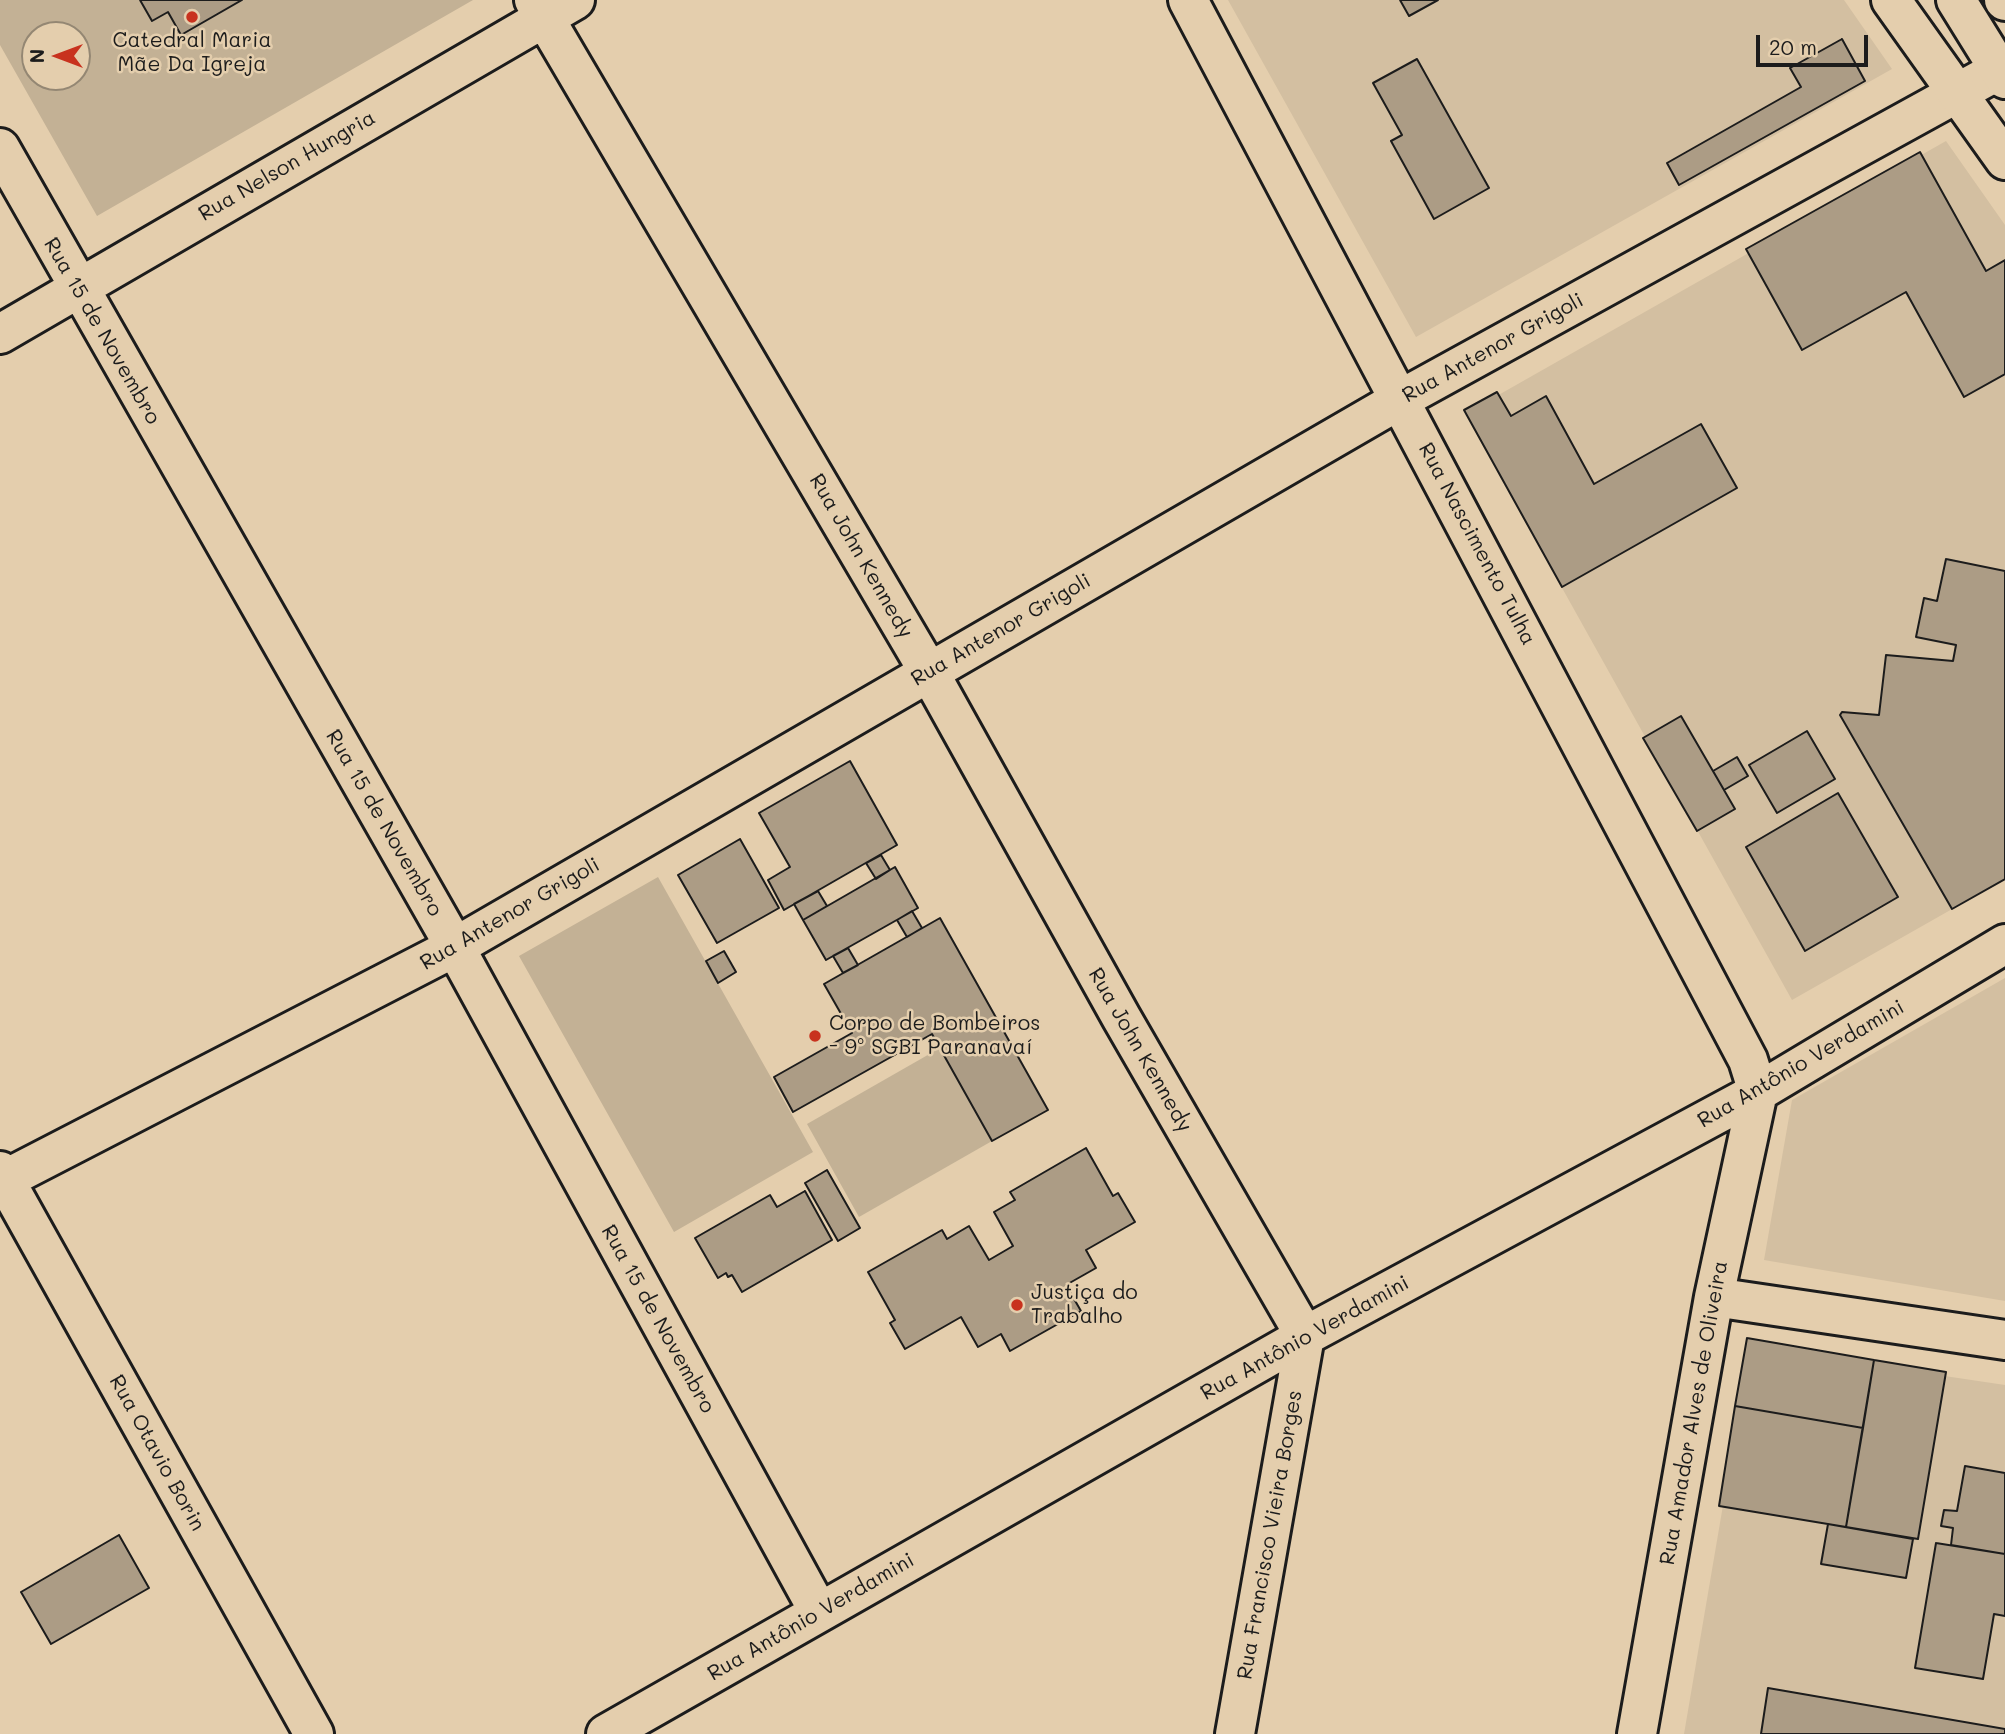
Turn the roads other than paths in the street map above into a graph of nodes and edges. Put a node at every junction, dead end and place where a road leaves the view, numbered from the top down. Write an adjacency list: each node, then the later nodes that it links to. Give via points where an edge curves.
1 (1188, 0): 11 (street, Rua Nascimento Tulha)
2 (1892, 0): 6 (street)
3 (1956, 0): 5 (street)
4 (551, 6): 9 (street, Rua Nelson Hungria); 12 (street, Rua John Kennedy)
5 (2002, 74): 6 (street, Rua Antenor Grigoli)
6 (1957, 92): 8 (street); 11 (street, Rua Antenor Grigoli)
7 (0, 148): 9 (street, Rua 15 de Novembro)
8 (2005, 160)
9 (77, 288): 10 (street, Rua Nelson Hungria); 14 (street, Rua 15 de Novembro)
10 (0, 334)
11 (1401, 399): 12 (street, Rua Antenor Grigoli); 15 (street, Rua Nascimento Tulha, via 1748,1060)
12 (929, 672): 14 (street, Rua Antenor Grigoli); 18 (street, Rua John Kennedy)
13 (2005, 944): 15 (street, Rua Antônio Verdamini)
14 (455, 947): 16 (street, Rua Antenor Grigoli); 20 (street, Rua 15 de Novembro)
15 (1758, 1092): 17 (street, Rua Amador Alves de Oliveira); 18 (street, Rua Antônio Verdamini)
16 (2, 1178): 21 (street, Rua Otavio Borin)
17 (1714, 1297): 19 (street); 24 (street, Rua Amador Alves de Oliveira)
18 (1305, 1336): 20 (street, Rua Antônio Verdamini); 23 (street, Rua Francisco Vieira Borges)
19 (2005, 1340)
20 (819, 1612): 22 (street, Rua Antônio Verdamini)
21 (314, 1734)
22 (606, 1734)
23 (1234, 1734)
24 (1637, 1734)

